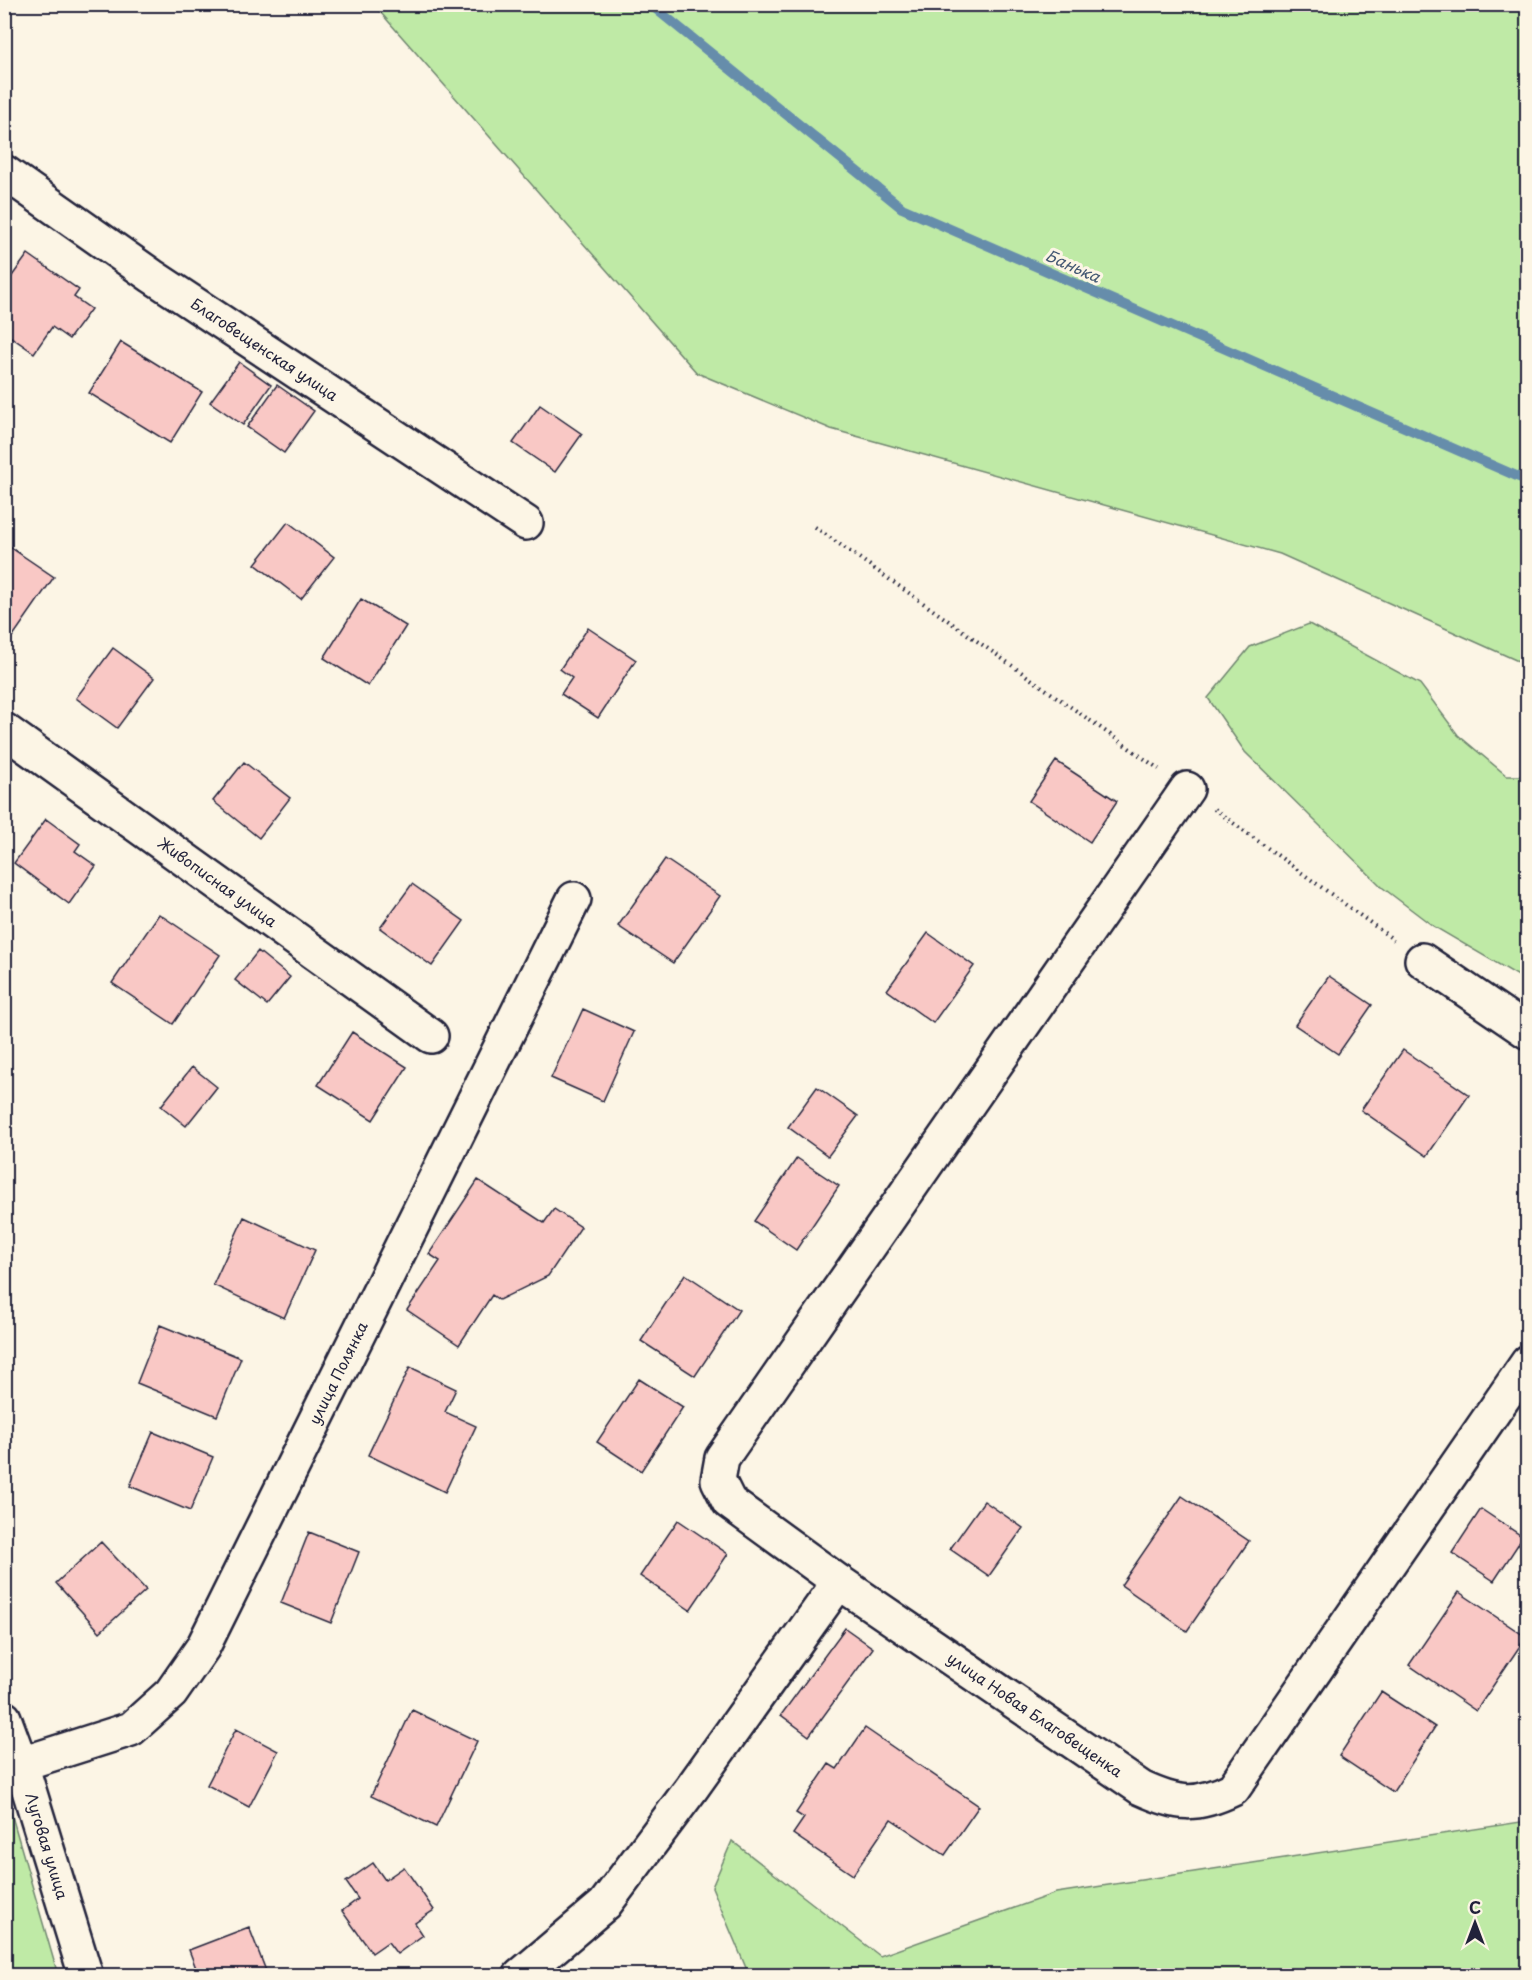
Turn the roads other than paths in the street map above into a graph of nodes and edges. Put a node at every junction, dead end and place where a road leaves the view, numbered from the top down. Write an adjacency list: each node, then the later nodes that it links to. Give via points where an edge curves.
1 (4, 172): 2 (street, Благовещенская улица, via 152,276)
2 (526, 523)
3 (4, 730): 8 (street, Живописная улица)
4 (1187, 789): 10 (street, улица Новая Благовещенка, via 722,1458 718,1480 729,1502)
5 (574, 898): 12 (street, улица Полянка, via 203,1647 171,1693 131,1729)
6 (1422, 960): 7 (street)
7 (1527, 1032)
8 (431, 1036)
9 (1527, 1362): 10 (street, улица Новая Благовещенка, via 1248,1769 1233,1789 1213,1799 1165,1799 1142,1788)
10 (838, 1582): 14 (street, via 605,1904)
11 (4, 1718): 12 (street, Луговая улица)
12 (21, 1764): 13 (street, Луговая улица)
13 (86, 1976)
14 (520, 1976)

